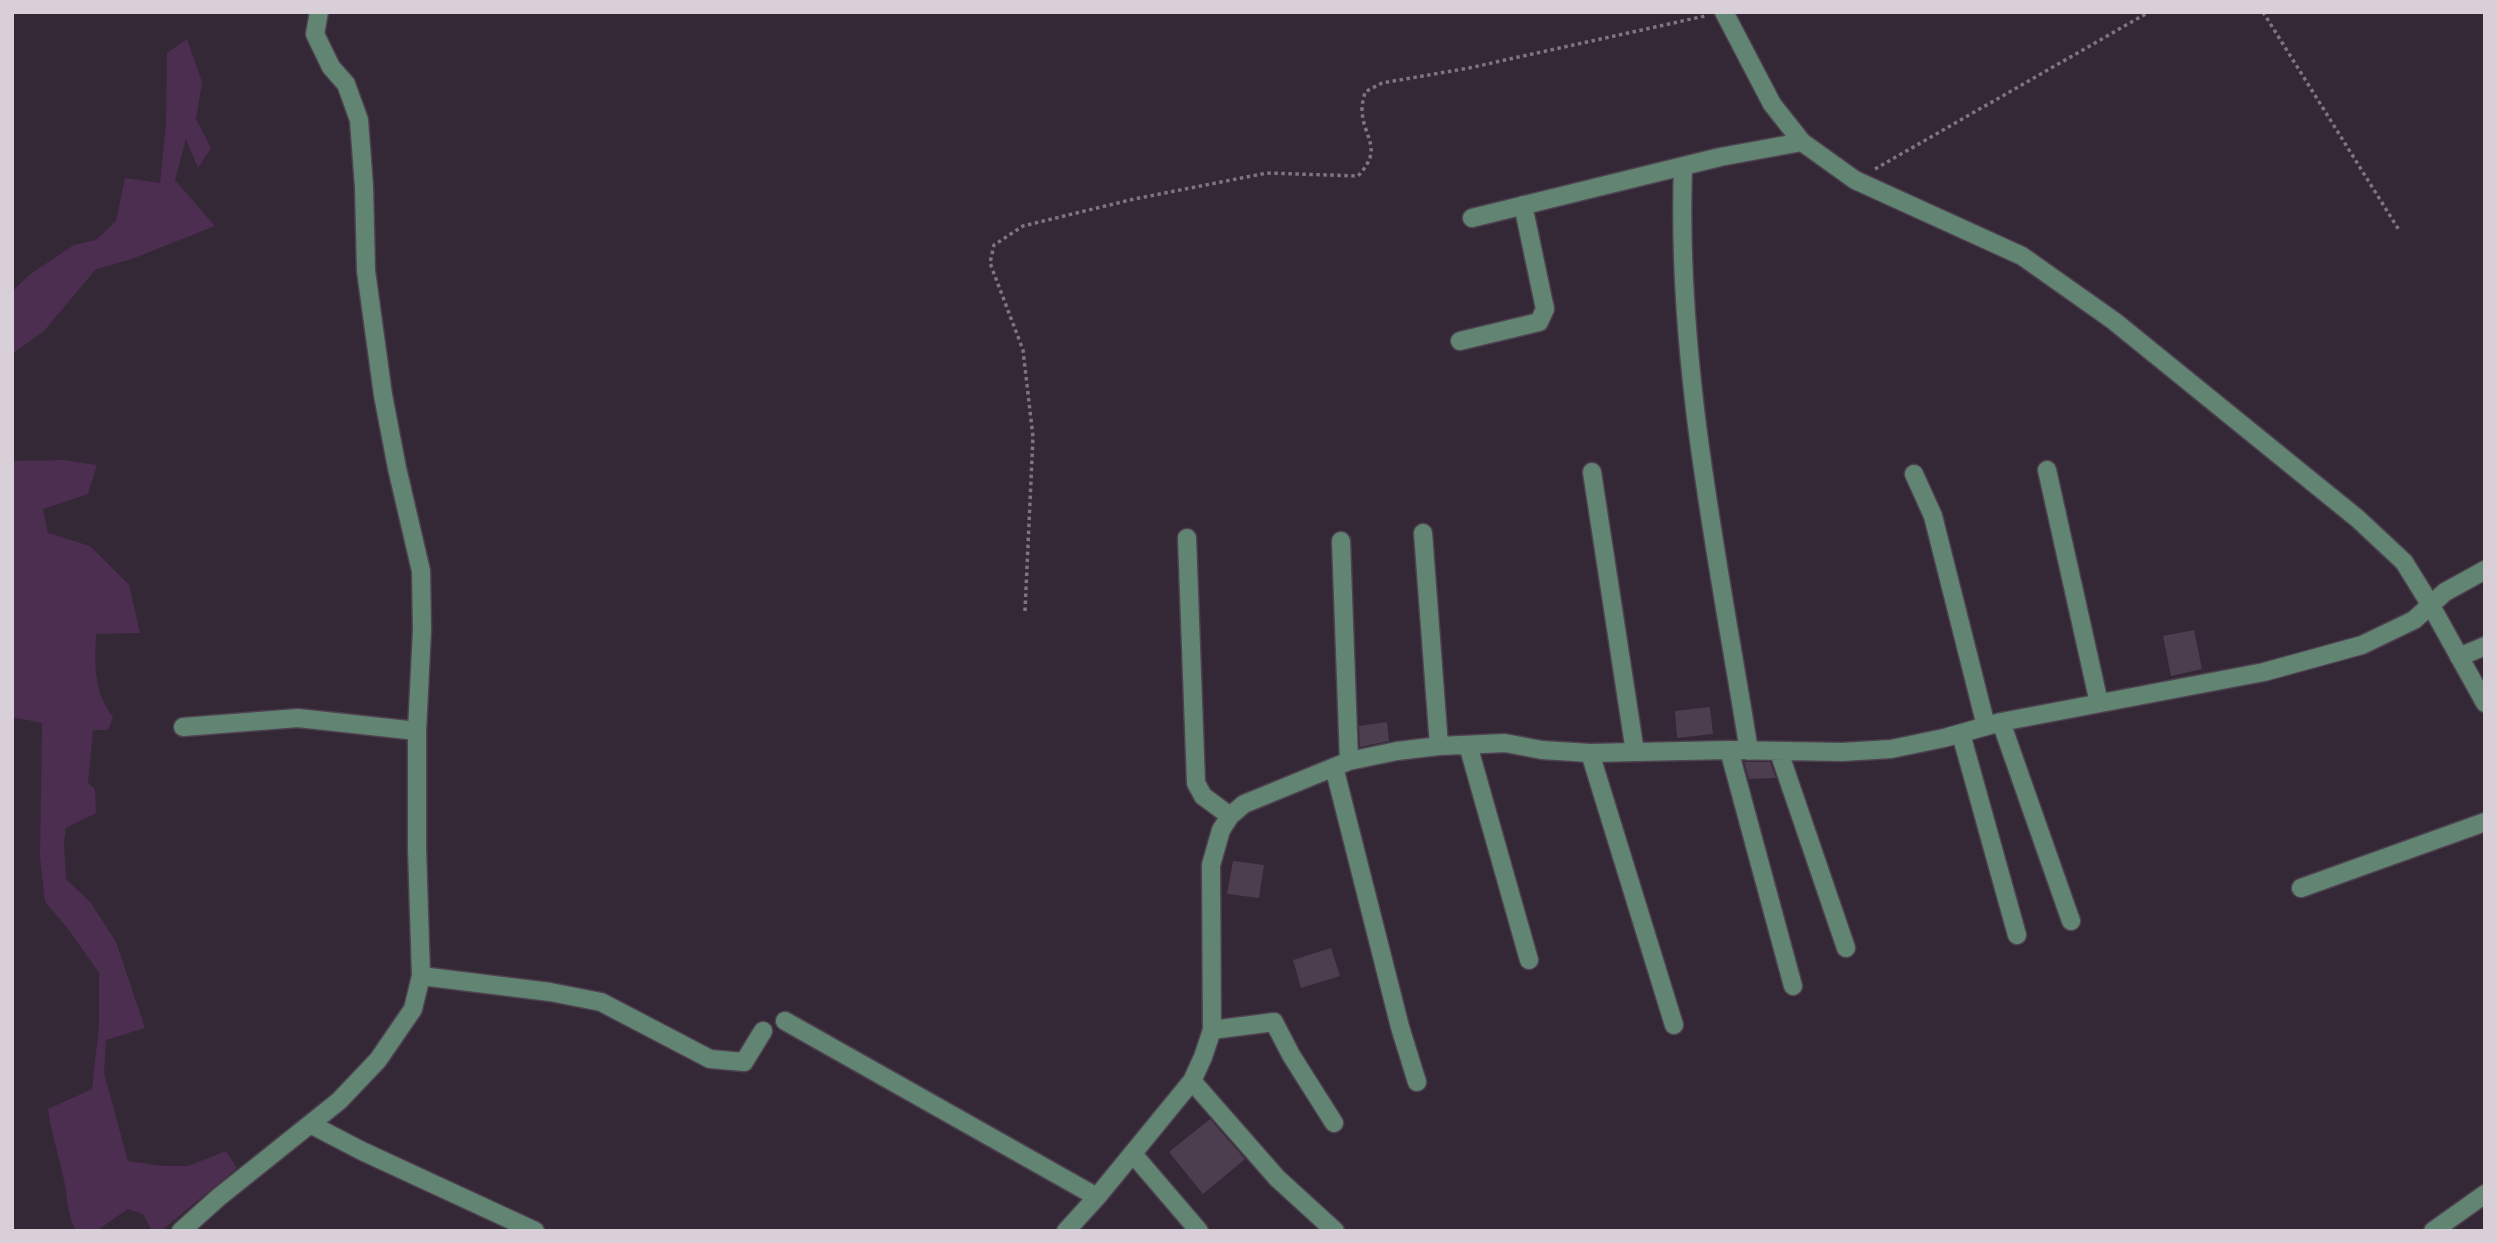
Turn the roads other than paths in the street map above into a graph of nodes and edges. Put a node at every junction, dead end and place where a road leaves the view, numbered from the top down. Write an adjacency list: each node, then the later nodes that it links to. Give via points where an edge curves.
1 (320, 12): 22 (street, via 315,34 331,67 346,84 359,120 366,271 381,382 421,571)
2 (1716, 14): 3 (street, via 1772,104)
3 (1802, 142): 4 (street); 15 (street, via 1855,180 2022,256 2114,321 2358,519 2404,562)
4 (1683, 168): 5 (street); 27 (street, via 1687,341 1712,541)
5 (1523, 205): 6 (street); 7 (street, via 1545,309 1539,322)
6 (1472, 218)
7 (1460, 341)
8 (2047, 470): 18 (street)
9 (1592, 472): 28 (street)
10 (1914, 474): 20 (street, via 1933,516)
11 (1423, 533): 25 (street)
12 (1187, 538): 32 (street, via 1196,783 1203,796)
13 (1341, 541): 31 (street)
14 (2485, 570): 15 (street)
15 (2430, 604): 17 (street); 18 (street, via 2401,628 2362,645 2264,672)
16 (2485, 646): 17 (street)
17 (2459, 657): 19 (street)
18 (2099, 703): 20 (street)
19 (2485, 703)
20 (1993, 724): 23 (street); 35 (street)
21 (183, 727): 22 (street, via 298,718)
22 (418, 731): 39 (street)
23 (1961, 734): 29 (street, via 1891,749); 36 (street)
24 (1468, 745): 25 (street); 30 (street, via 1506,743); 38 (street)
25 (1440, 746): 31 (street)
26 (1729, 750): 27 (street); 28 (street); 40 (street)
27 (1748, 751): 29 (street)
28 (1635, 752): 30 (street)
29 (1779, 752): 37 (street)
30 (1590, 753): 42 (street)
31 (1341, 764): 32 (street, via 1244,804); 46 (street, via 1400,1027)
32 (1230, 816): 43 (street, via 1211,865)
33 (2485, 822): 34 (street)
34 (2301, 888)
35 (2071, 921)
36 (2017, 935)
37 (1846, 948)
38 (1530, 960)
39 (421, 976): 44 (street, via 601,1002 709,1059 744,1062); 48 (street, via 412,1009 378,1060)
40 (1793, 986)
41 (785, 1021): 51 (street)
42 (1674, 1025)
43 (1212, 1030): 45 (street); 47 (street, via 1274,1022)
44 (763, 1031)
45 (1192, 1081): 49 (street); 56 (street, via 1276,1178)
46 (1417, 1082)
47 (1334, 1123)
48 (310, 1124): 52 (street); 53 (street)
49 (1132, 1154): 51 (street); 55 (street)
50 (2485, 1194): 57 (street)
51 (1097, 1197): 54 (street)
52 (181, 1231)
53 (536, 1231)
54 (1066, 1231)
55 (1199, 1231)
56 (1335, 1231)
57 (2433, 1231)

